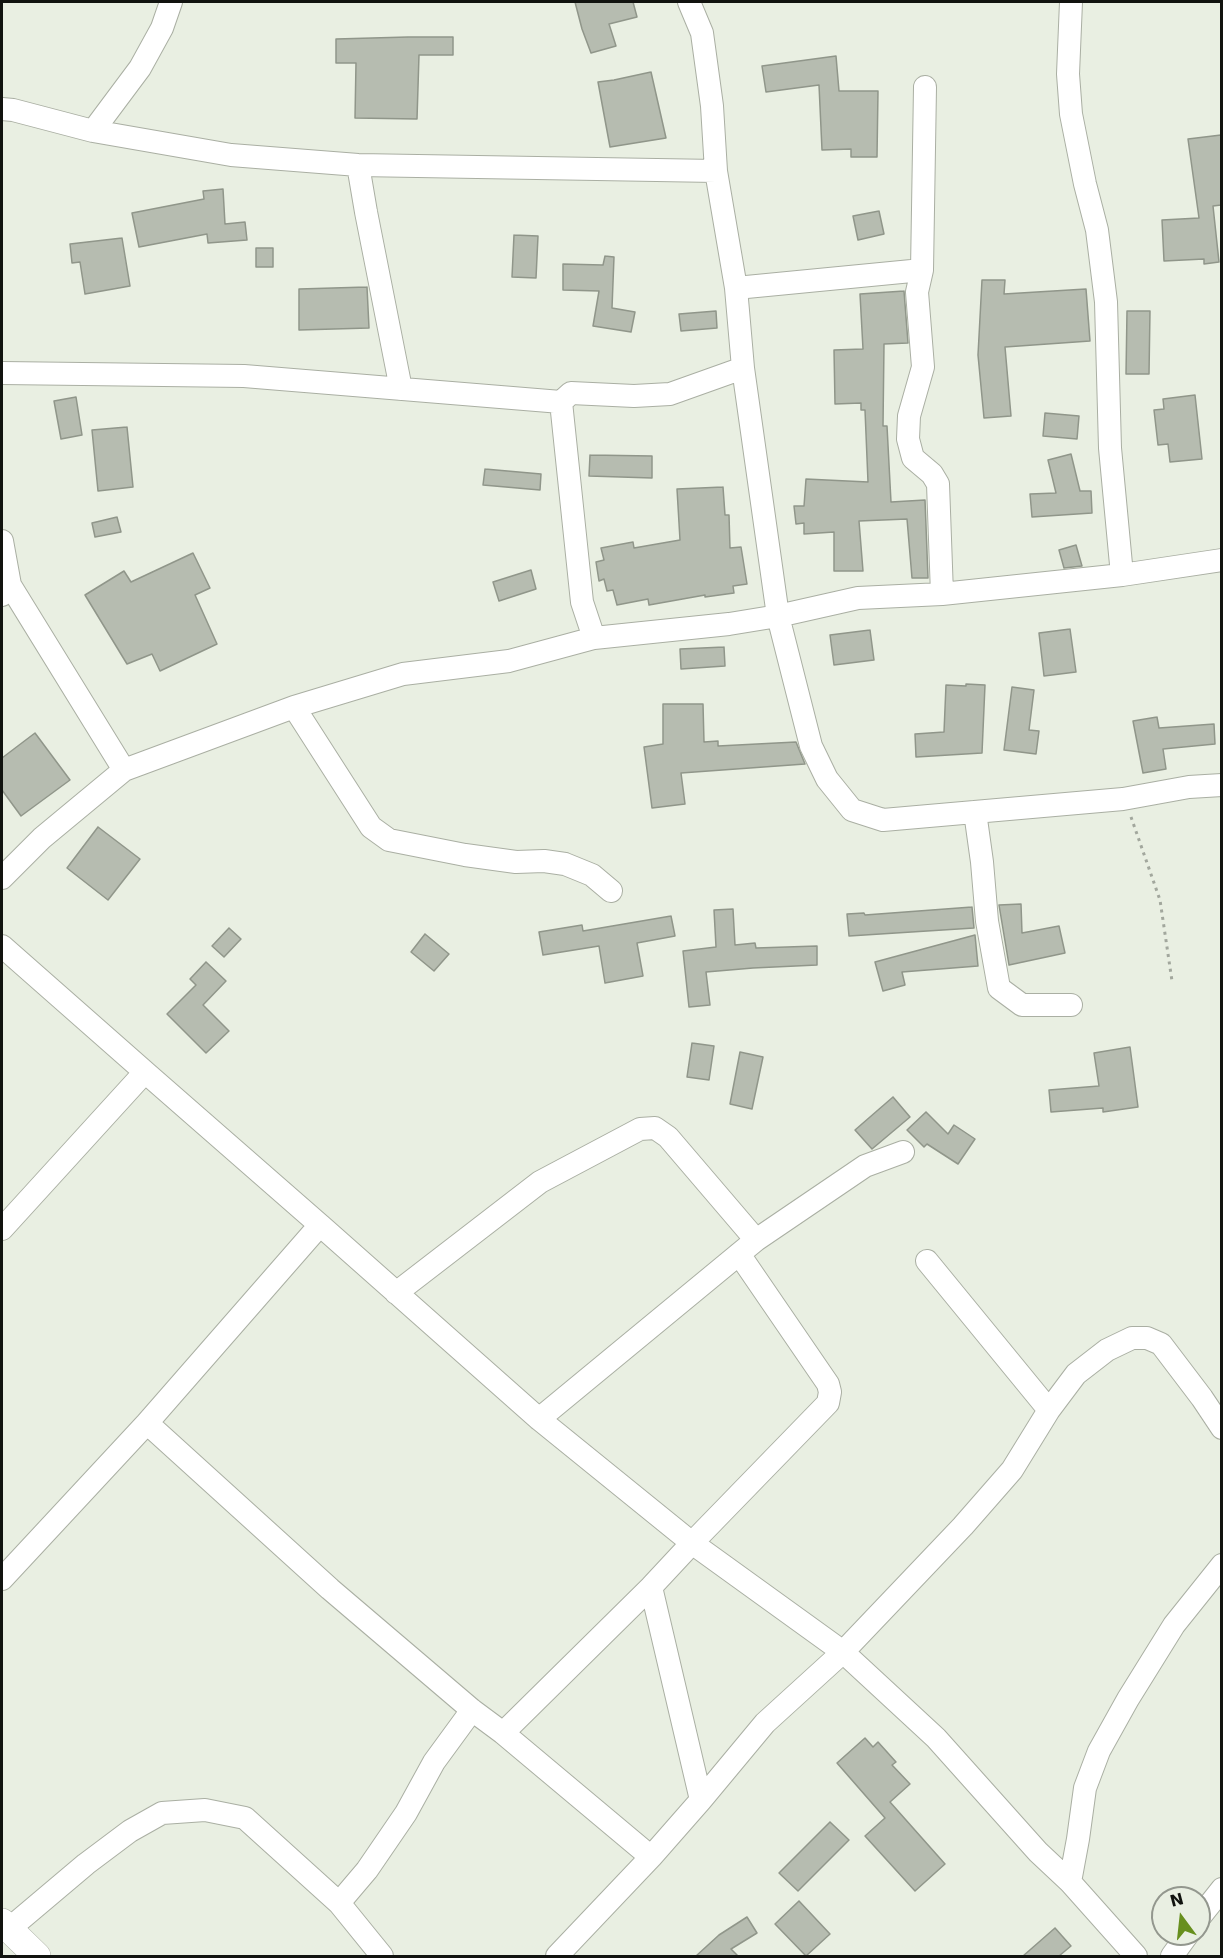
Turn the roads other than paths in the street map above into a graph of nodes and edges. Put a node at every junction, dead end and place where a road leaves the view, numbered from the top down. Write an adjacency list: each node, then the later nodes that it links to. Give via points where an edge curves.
1 (171, 2): 6 (street, via 140,68)
2 (689, 2): 8 (street, via 702,33)
3 (1071, 2): 17 (street, via 1071,114 1097,230 1106,302 1110,448)
4 (925, 87): 9 (street)
5 (2, 109): 6 (street)
6 (93, 131): 7 (street, via 231,155)
7 (358, 165): 8 (street); 13 (street)
8 (716, 171): 10 (street)
9 (922, 270): 10 (street); 19 (street, via 917,292 923,368 909,416 908,439 913,458 939,484)
10 (736, 288): 11 (street)
11 (743, 368): 14 (street, via 670,394 571,393); 20 (street)
12 (2, 373): 13 (street, via 244,376)
13 (401, 388): 14 (street)
14 (561, 402): 21 (street, via 582,602)
15 (2, 542): 18 (street)
16 (1221, 560): 17 (street)
17 (1122, 574): 19 (street)
18 (6, 590): 23 (street)
19 (942, 594): 20 (street, via 858,598)
20 (778, 616): 21 (street); 25 (street, via 811,746 827,778 852,810 884,820)
21 (594, 639): 22 (street, via 509,661 403,674)
22 (294, 707): 23 (street); 27 (street, via 371,827 389,840 506,861 566,864 592,875)
23 (124, 770): 26 (street, via 42,838)
24 (1221, 785): 25 (street, via 1123,799)
25 (975, 812): 29 (street, via 999,987 1022,1005)
26 (2, 878)
27 (611, 891)
28 (2, 946): 30 (street)
29 (1071, 1005)
30 (145, 1072): 32 (street); 33 (street)
31 (903, 1152): 34 (street, via 865,1166)
32 (320, 1225): 37 (street); 40 (street)
33 (2, 1229)
34 (756, 1240): 35 (street); 37 (street, via 668,1137 654,1128 640,1129 540,1182)
35 (739, 1254): 39 (street); 42 (street, via 830,1392 828,1402)
36 (927, 1261): 38 (street)
37 (396, 1293): 39 (street)
38 (1049, 1410): 41 (street, via 1076,1374 1107,1350 1132,1338 1147,1338 1161,1344); 46 (street, via 1012,1470)
39 (539, 1419): 42 (street)
40 (147, 1423): 44 (street); 47 (street, via 330,1589)
41 (1221, 1428)
42 (692, 1543): 45 (street); 46 (street)
43 (1221, 1565): 51 (street, via 1174,1625 1099,1751 1085,1788)
44 (2, 1579)
45 (651, 1587): 48 (street); 49 (street)
46 (843, 1652): 49 (street, via 765,1723); 51 (street, via 936,1738)
47 (472, 1710): 48 (street); 54 (street, via 434,1762 406,1813 367,1870)
48 (503, 1733): 50 (street)
49 (701, 1800): 50 (street)
50 (651, 1857): 58 (street)
51 (1070, 1882): 59 (street)
52 (1221, 1889): 53 (street)
53 (1211, 1902)
54 (339, 1903): 55 (street, via 245,1818 205,1810 162,1814 130,1831); 57 (street)
55 (5, 1925): 56 (street)
56 (35, 1956)
57 (382, 1956)
58 (557, 1956)
59 (1136, 1956)

